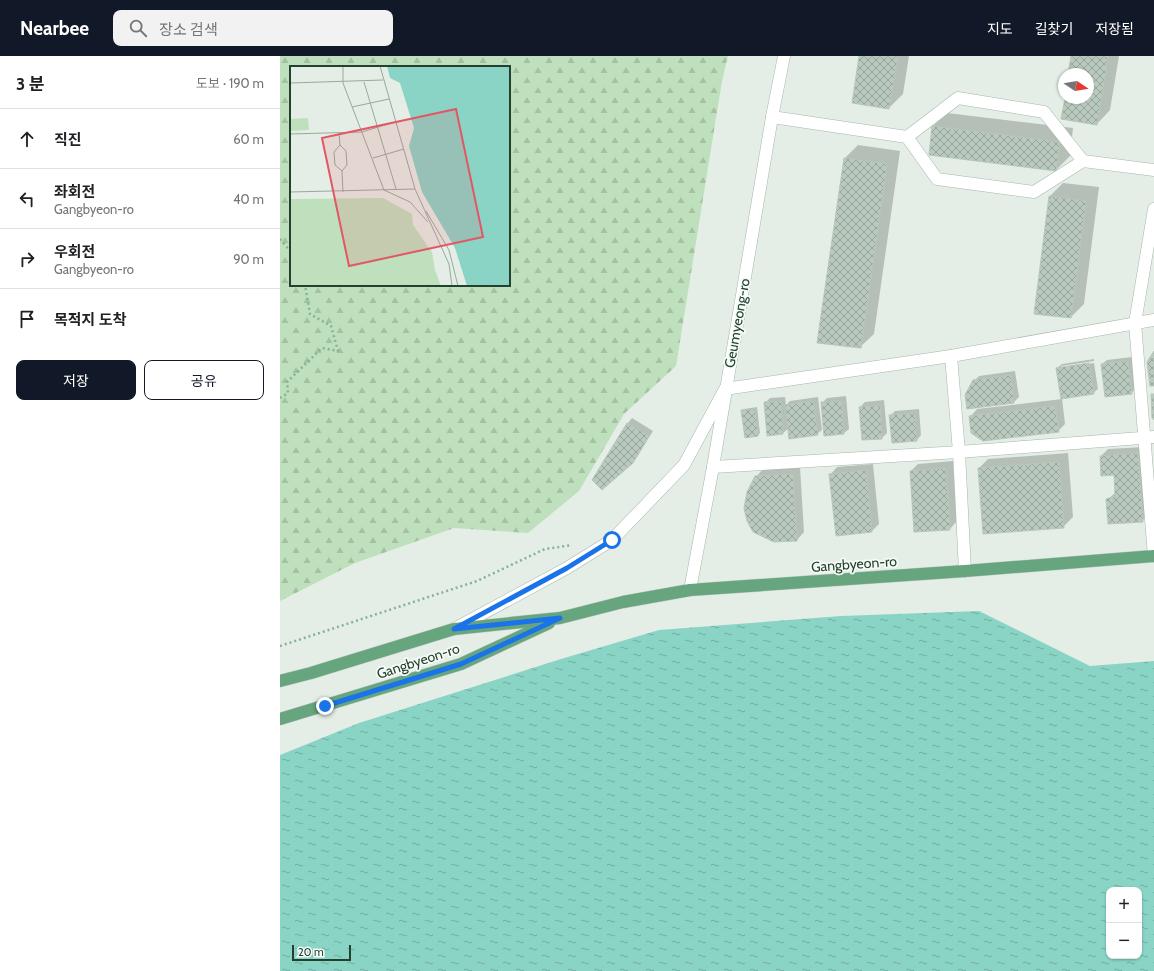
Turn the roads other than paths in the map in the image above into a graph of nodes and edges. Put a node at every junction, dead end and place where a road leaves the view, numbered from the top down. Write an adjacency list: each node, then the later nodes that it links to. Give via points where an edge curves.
1 (784, 56): 2 (street, Geumyeong-ro)
2 (772, 118): 3 (street); 10 (street, Geumyeong-ro)
3 (907, 137): 4 (street, via 937,179 1034,192); 4 (street, via 958,98 1044,112)
4 (1083, 161): 5 (street)
5 (1154, 170)
6 (1154, 209): 8 (street)
7 (1154, 320): 8 (street)
8 (1135, 323): 9 (street); 11 (street)
9 (951, 356): 10 (street); 12 (street)
10 (725, 389): 13 (street, Geumyeong-ro); 18 (street, via 684,465 612,540 567,568)
11 (1149, 437): 12 (street); 14 (street)
12 (959, 452): 13 (street); 15 (street)
13 (713, 467): 16 (street, Geumyeong-ro)
14 (1154, 556): 15 (main road, Gangbyeon-ro)
15 (965, 571): 16 (main road, Gangbyeon-ro)
16 (690, 590): 17 (main road, Gangbyeon-ro, via 623,602)
17 (560, 618): 18 (main road, Gangbyeon-ro); 20 (main road, Gangbyeon-ro, via 461,664)
18 (454, 629): 19 (main road, Gangbyeon-ro)
19 (280, 681)
20 (280, 719)

